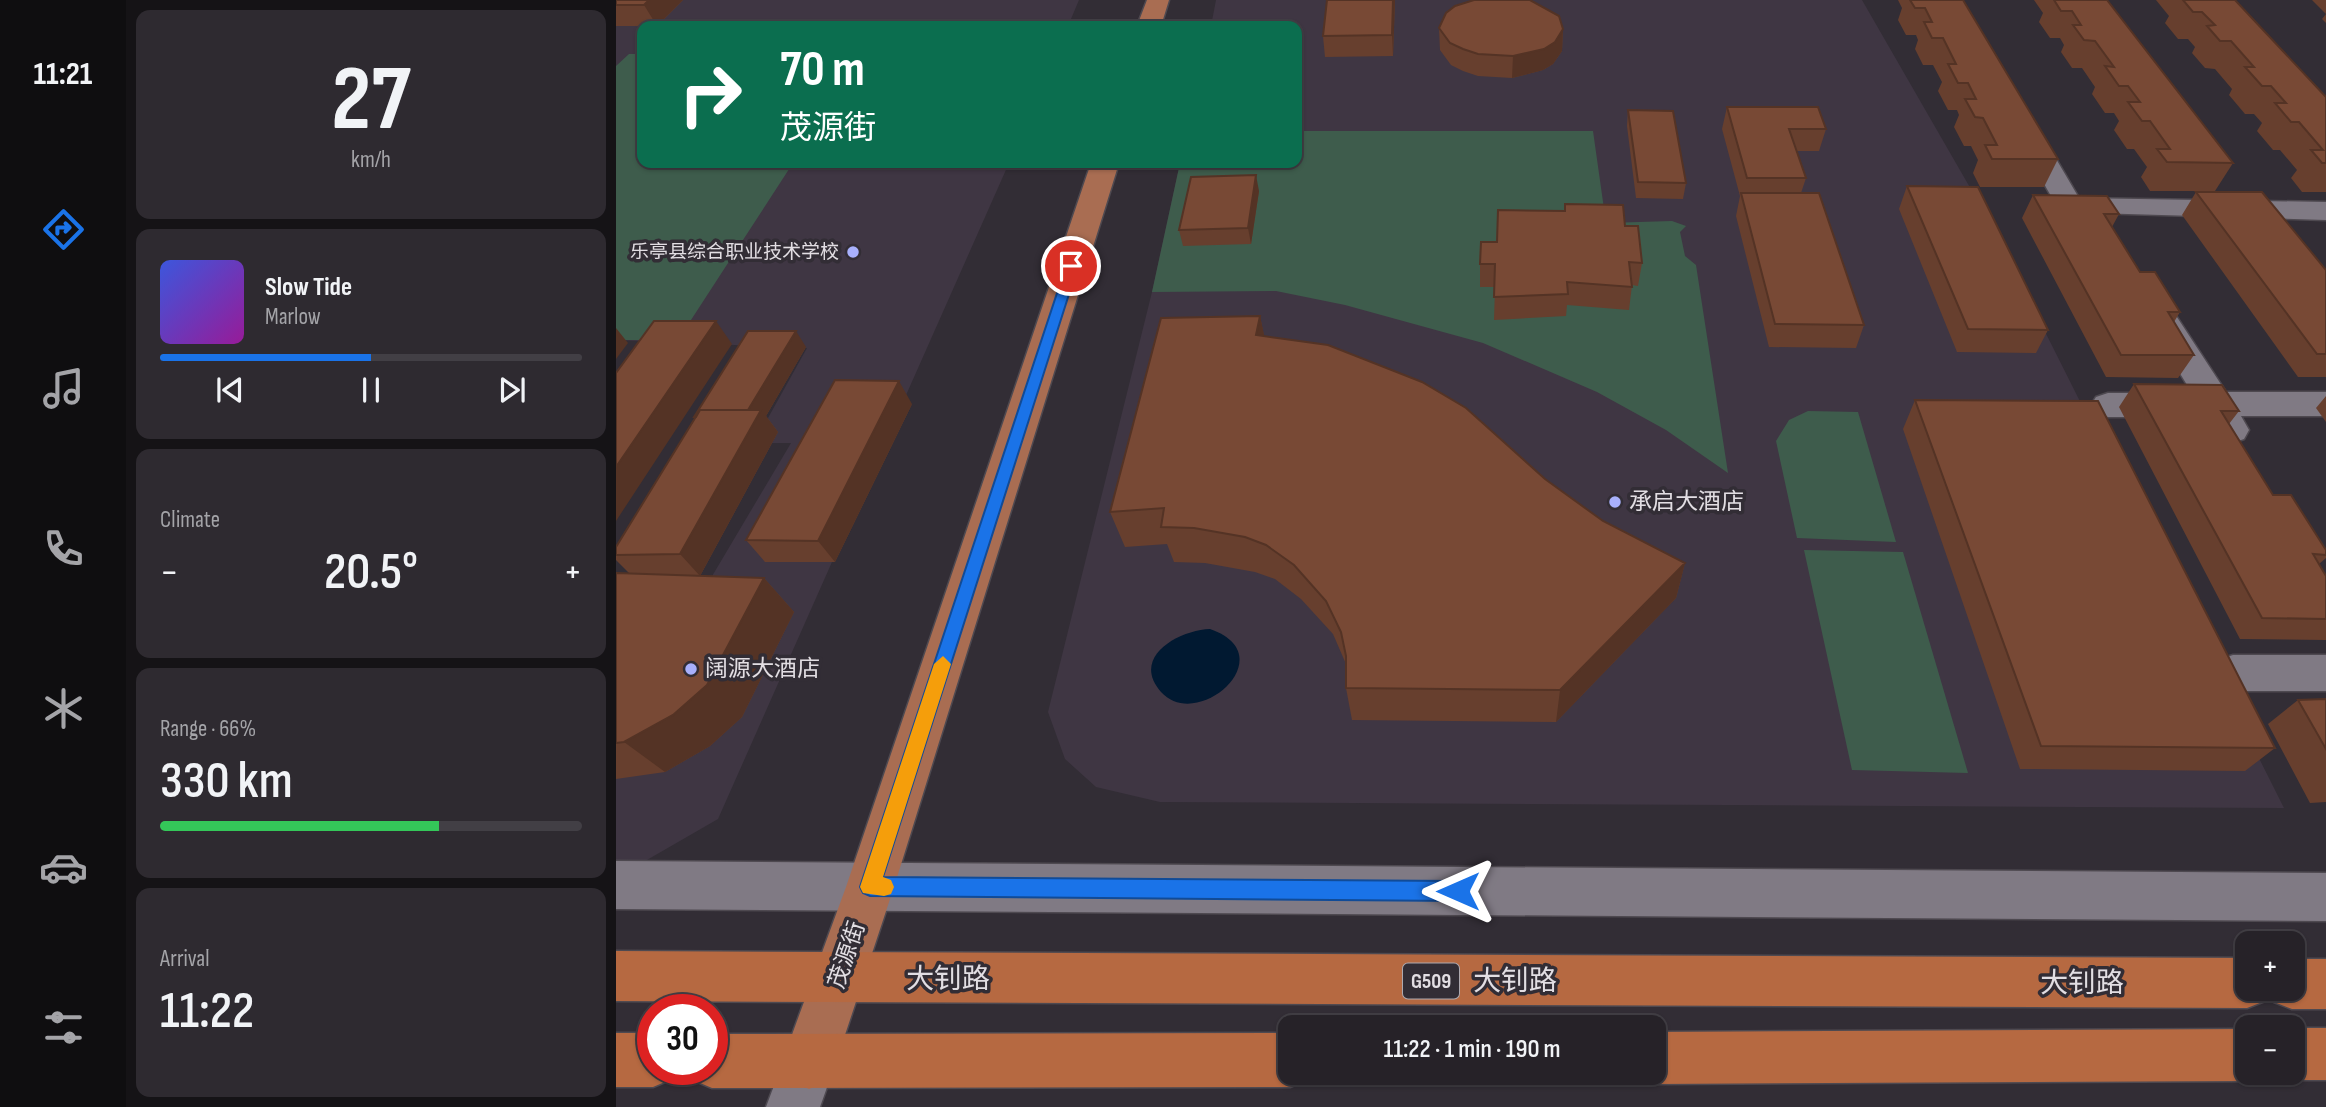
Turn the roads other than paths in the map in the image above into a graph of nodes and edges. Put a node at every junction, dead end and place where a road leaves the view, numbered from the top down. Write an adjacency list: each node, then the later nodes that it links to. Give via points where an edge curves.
1 (1158, 0): 2 (main road)
2 (1151, 21)
3 (2014, 109): 6 (street, via 2070,206)
4 (1103, 168): 16 (main road, 茂源街)
5 (2224, 188): 6 (street)
6 (2241, 210): 7 (street)
7 (2326, 211)
8 (2143, 286): 9 (street)
9 (2216, 404): 10 (street); 11 (street); 12 (street)
10 (2326, 404)
11 (2108, 405)
12 (2245, 452)
13 (2233, 673): 14 (street)
14 (2326, 673)
15 (616, 885): 16 (street)
16 (870, 887): 17 (street); 19 (main road, 茂源街)
17 (2326, 897)
18 (616, 976): 19 (highway, 大钊路 / G509)
19 (839, 979): 20 (highway, 大钊路 / G509); 31 (main road, 茂源街)
20 (2235, 983)
21 (2305, 984): 22 (highway)
22 (2326, 984)
23 (2305, 1054): 24 (highway)
24 (2326, 1054)
25 (2235, 1055): 26 (highway)
26 (1666, 1058)
27 (616, 1060): 28 (highway)
28 (637, 1060)
29 (1278, 1061): 31 (highway)
30 (728, 1065): 31 (highway)
31 (801, 1085)

